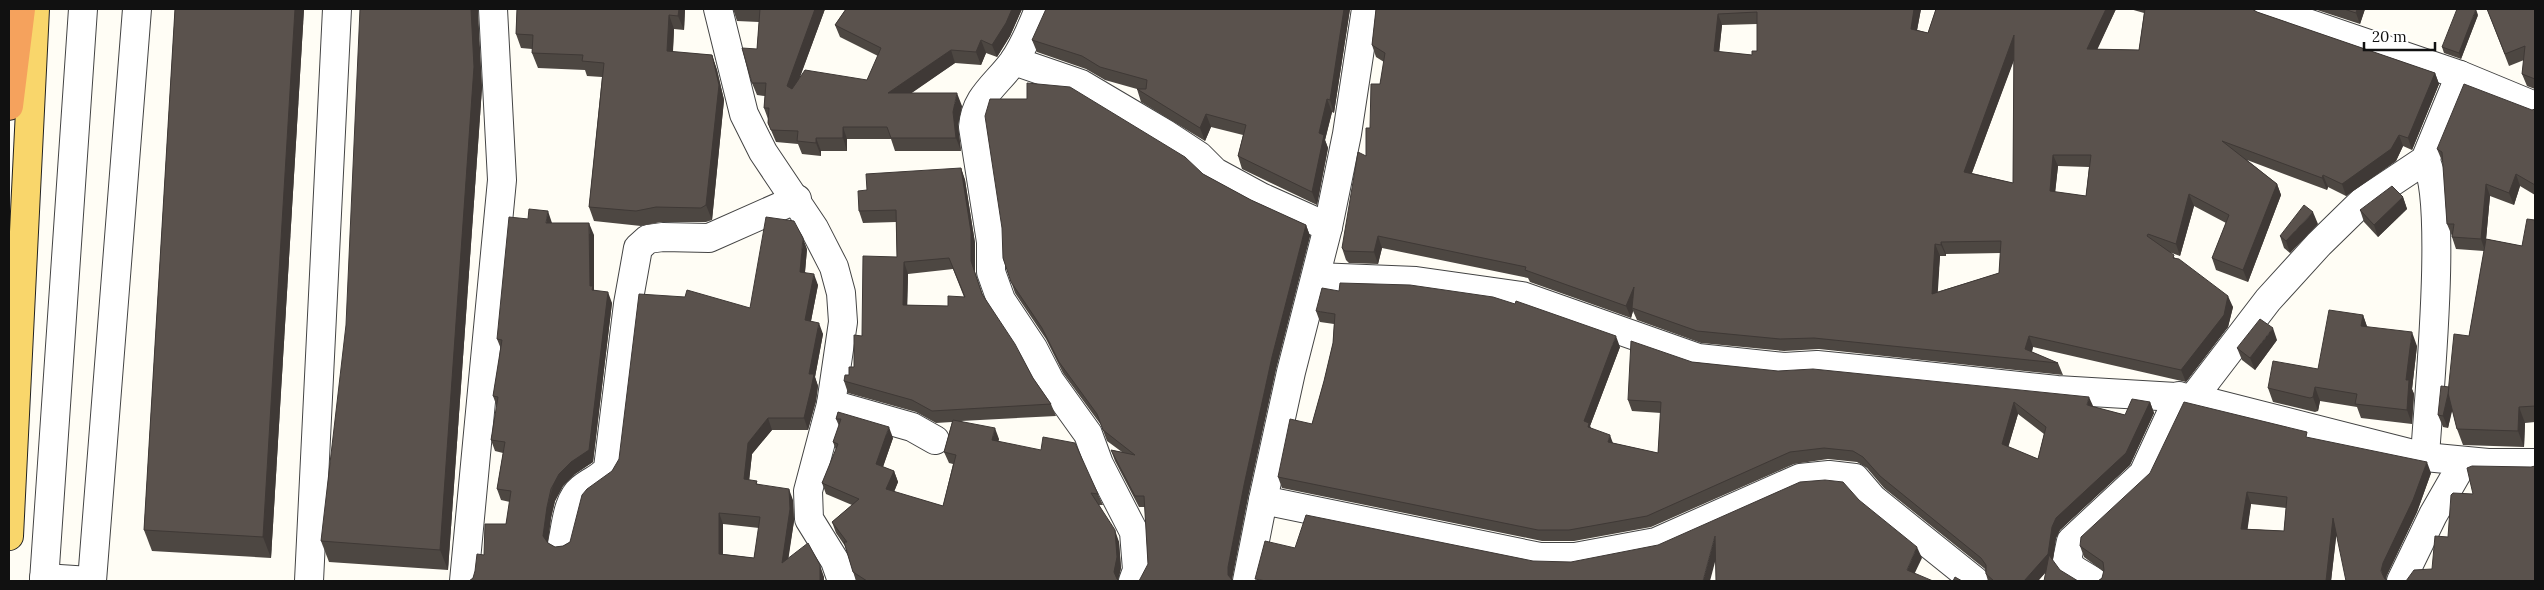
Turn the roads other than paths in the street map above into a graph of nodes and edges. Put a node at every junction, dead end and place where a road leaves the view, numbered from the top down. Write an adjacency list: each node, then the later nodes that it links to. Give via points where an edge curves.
1 (21, 9): 13 (highway)
2 (36, 9): 26 (main road)
3 (83, 9): 28 (street)
4 (137, 9): 29 (street)
5 (338, 9): 30 (street)
6 (493, 9): 31 (street, via 502,180)
7 (718, 9): 16 (street, via 744,114 763,152)
8 (1039, 9): 11 (street)
9 (1366, 9): 17 (street, via 1347,134)
10 (2266, 9): 12 (street)
11 (1014, 61): 17 (street, via 1081,84 1199,156 1215,172 1261,198); 33 (street, via 979,101 974,114 973,127 992,242 991,272 1001,300 1033,348 1050,381 1088,434 1099,464 1134,532 1136,570)
12 (2460, 75): 14 (street); 15 (street)
13 (9, 106)
14 (2535, 106)
15 (2425, 160): 19 (street, via 2362,202 2319,244); 22 (street, via 2434,188 2436,251)
16 (797, 199): 20 (street, via 826,249 841,293 843,322); 27 (street, via 708,238 663,237 648,240 638,248 608,468 603,476 580,490 572,501)
17 (1328, 227): 18 (street)
18 (1316, 277): 19 (street, via 1416,282 1522,296 1698,358 1784,367 1871,370 2057,390); 25 (street)
19 (2186, 397): 22 (street); 36 (street, via 2143,474 2071,541 2068,560 2073,569)
20 (831, 404): 21 (street, via 912,427); 32 (street, via 808,491 809,518 835,560)
21 (935, 440)
22 (2425, 457): 23 (street)
23 (2464, 461): 24 (street); 37 (street, via 2432,515)
24 (2535, 463)
25 (1263, 500): 34 (street); 35 (street, via 1531,556 1575,557 1656,542 1800,478 1829,475 1855,478 1873,499)
26 (9, 536)
27 (562, 543)
28 (44, 580): 29 (street)
29 (91, 581)
30 (309, 581)
31 (464, 581)
32 (842, 581)
33 (1133, 581)
34 (1247, 581)
35 (1975, 581)
36 (2094, 581)
37 (2401, 581)

